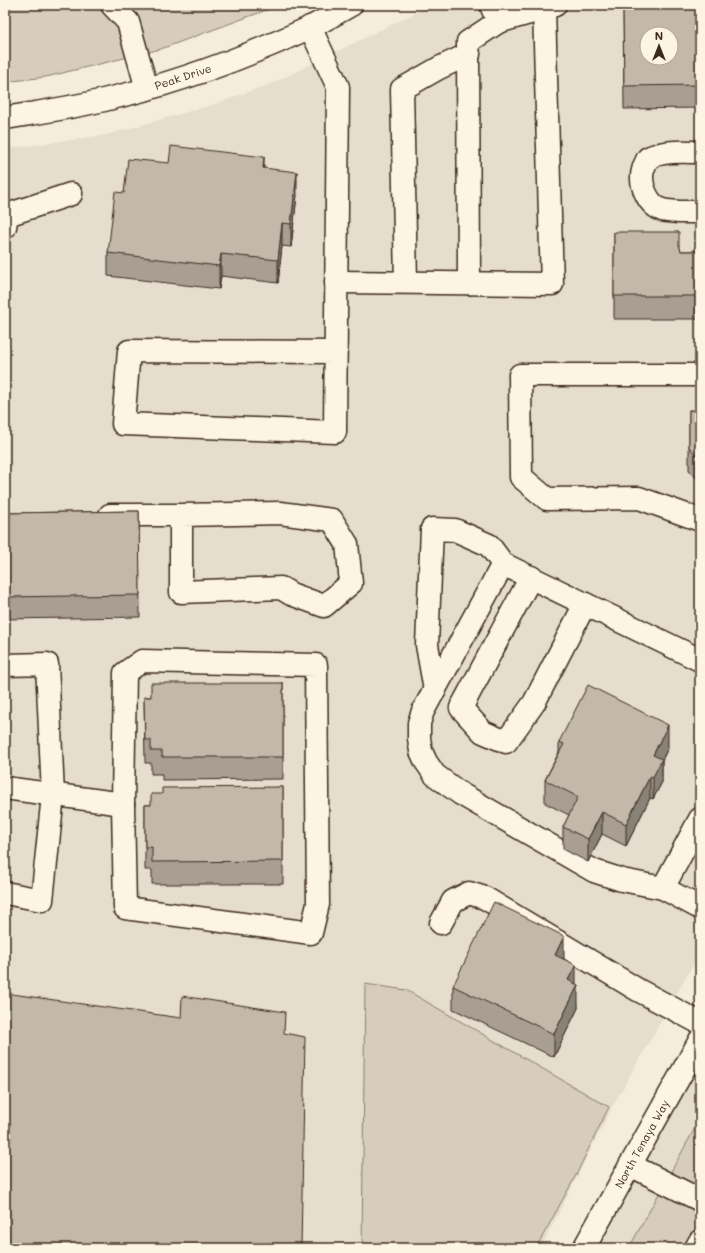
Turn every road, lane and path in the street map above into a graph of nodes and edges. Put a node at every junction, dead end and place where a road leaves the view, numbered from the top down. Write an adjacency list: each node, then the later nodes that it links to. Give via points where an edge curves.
1 (112, 5): 7 (street, via 128,22)
2 (352, 5): 5 (street, Peak Drive)
3 (549, 7): 4 (street); 15 (street, via 552,284)
4 (494, 14): 6 (street, via 468,42)
5 (310, 27): 7 (street, Peak Drive, via 207,70); 13 (street, via 338,86)
6 (469, 54): 14 (street, via 402,89); 15 (street)
7 (147, 89): 8 (street, Peak Drive, via 91,103)
8 (5, 118)
9 (700, 152): 11 (street, via 657,154 648,158 642,171 645,192 654,205 672,212)
10 (71, 194): 12 (street, via 7,215)
11 (700, 212)
12 (5, 227)
13 (336, 282): 14 (street); 16 (street)
14 (406, 282): 15 (street)
15 (469, 283)
16 (336, 352): 16 (street, via 335,432 123,424 130,351)
17 (700, 375): 20 (street, via 520,375 521,477 547,499 639,498)
18 (93, 514): 19 (street)
19 (181, 515): 19 (street, via 280,513 332,520 347,544 351,583 324,606 281,588 181,592)
20 (700, 520)
21 (503, 564): 22 (street); 26 (street); 26 (street, via 490,545 455,530 432,529 427,645)
22 (531, 577): 23 (street); 23 (street, via 461,708 483,732 506,742 534,703)
23 (585, 604): 24 (street)
24 (700, 660)
25 (5, 665): 28 (street, via 47,664)
26 (435, 690): 31 (street, via 419,723 421,751 435,775 461,794 594,871 622,880)
27 (5, 788): 28 (street)
28 (53, 794): 29 (street); 32 (street, via 42,900)
29 (123, 804): 29 (street, via 125,673 142,661 316,665 318,904 311,933 125,908)
30 (700, 819): 31 (street)
31 (663, 888): 33 (street)
32 (5, 893)
33 (700, 908)
34 (441, 923): 35 (street, via 453,901 469,893 485,898)
35 (700, 1024)
36 (700, 1040): 37 (street, North Tenaya Way)
37 (630, 1165): 38 (street); 40 (street, North Tenaya Way)
38 (700, 1200)
39 (700, 1241): 41 (street)
40 (584, 1248)
41 (696, 1248)

